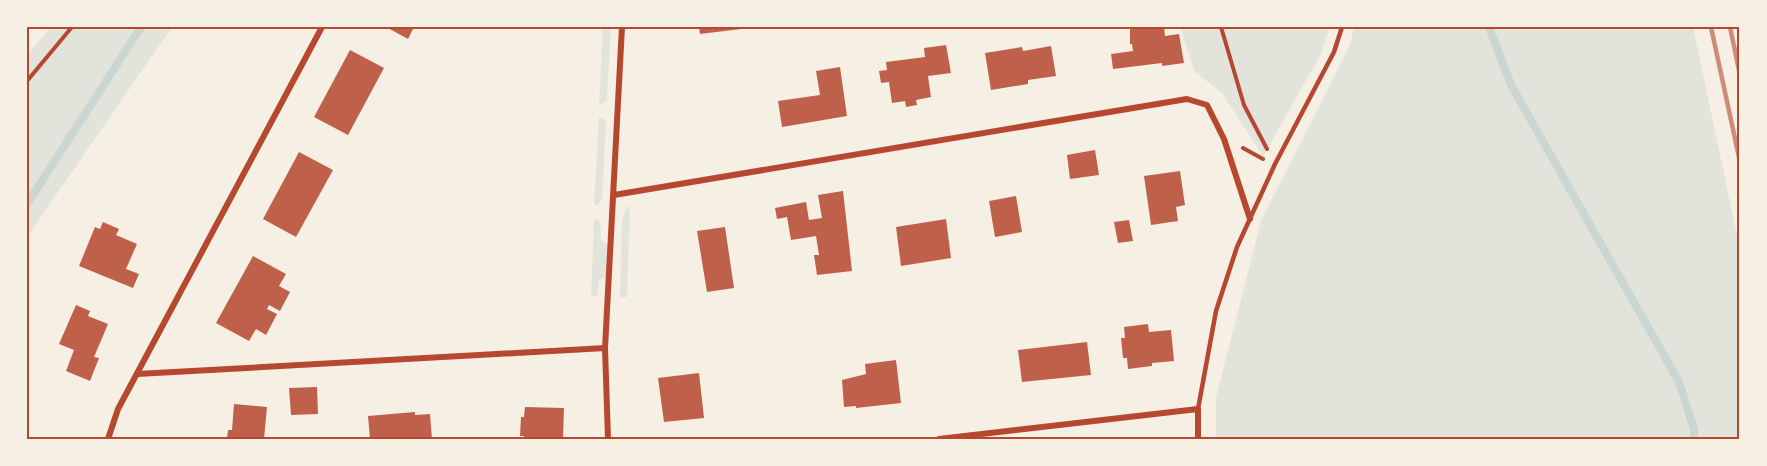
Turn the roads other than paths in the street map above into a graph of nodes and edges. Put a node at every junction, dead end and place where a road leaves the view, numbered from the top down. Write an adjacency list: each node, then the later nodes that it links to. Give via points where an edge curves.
1 (322, 27): 7 (street)
2 (622, 27): 4 (street)
3 (1342, 27): 5 (lane, via 1334,52)
4 (614, 195): 5 (street, via 1187,99 1207,105 1224,139); 6 (street)
5 (1250, 219): 8 (lane, via 1216,311)
6 (605, 348): 7 (street); 10 (street)
7 (137, 374): 9 (street, via 118,409)
8 (1198, 409): 11 (street); 12 (street)
9 (108, 439)
10 (608, 439)
11 (939, 439)
12 (1198, 439)

